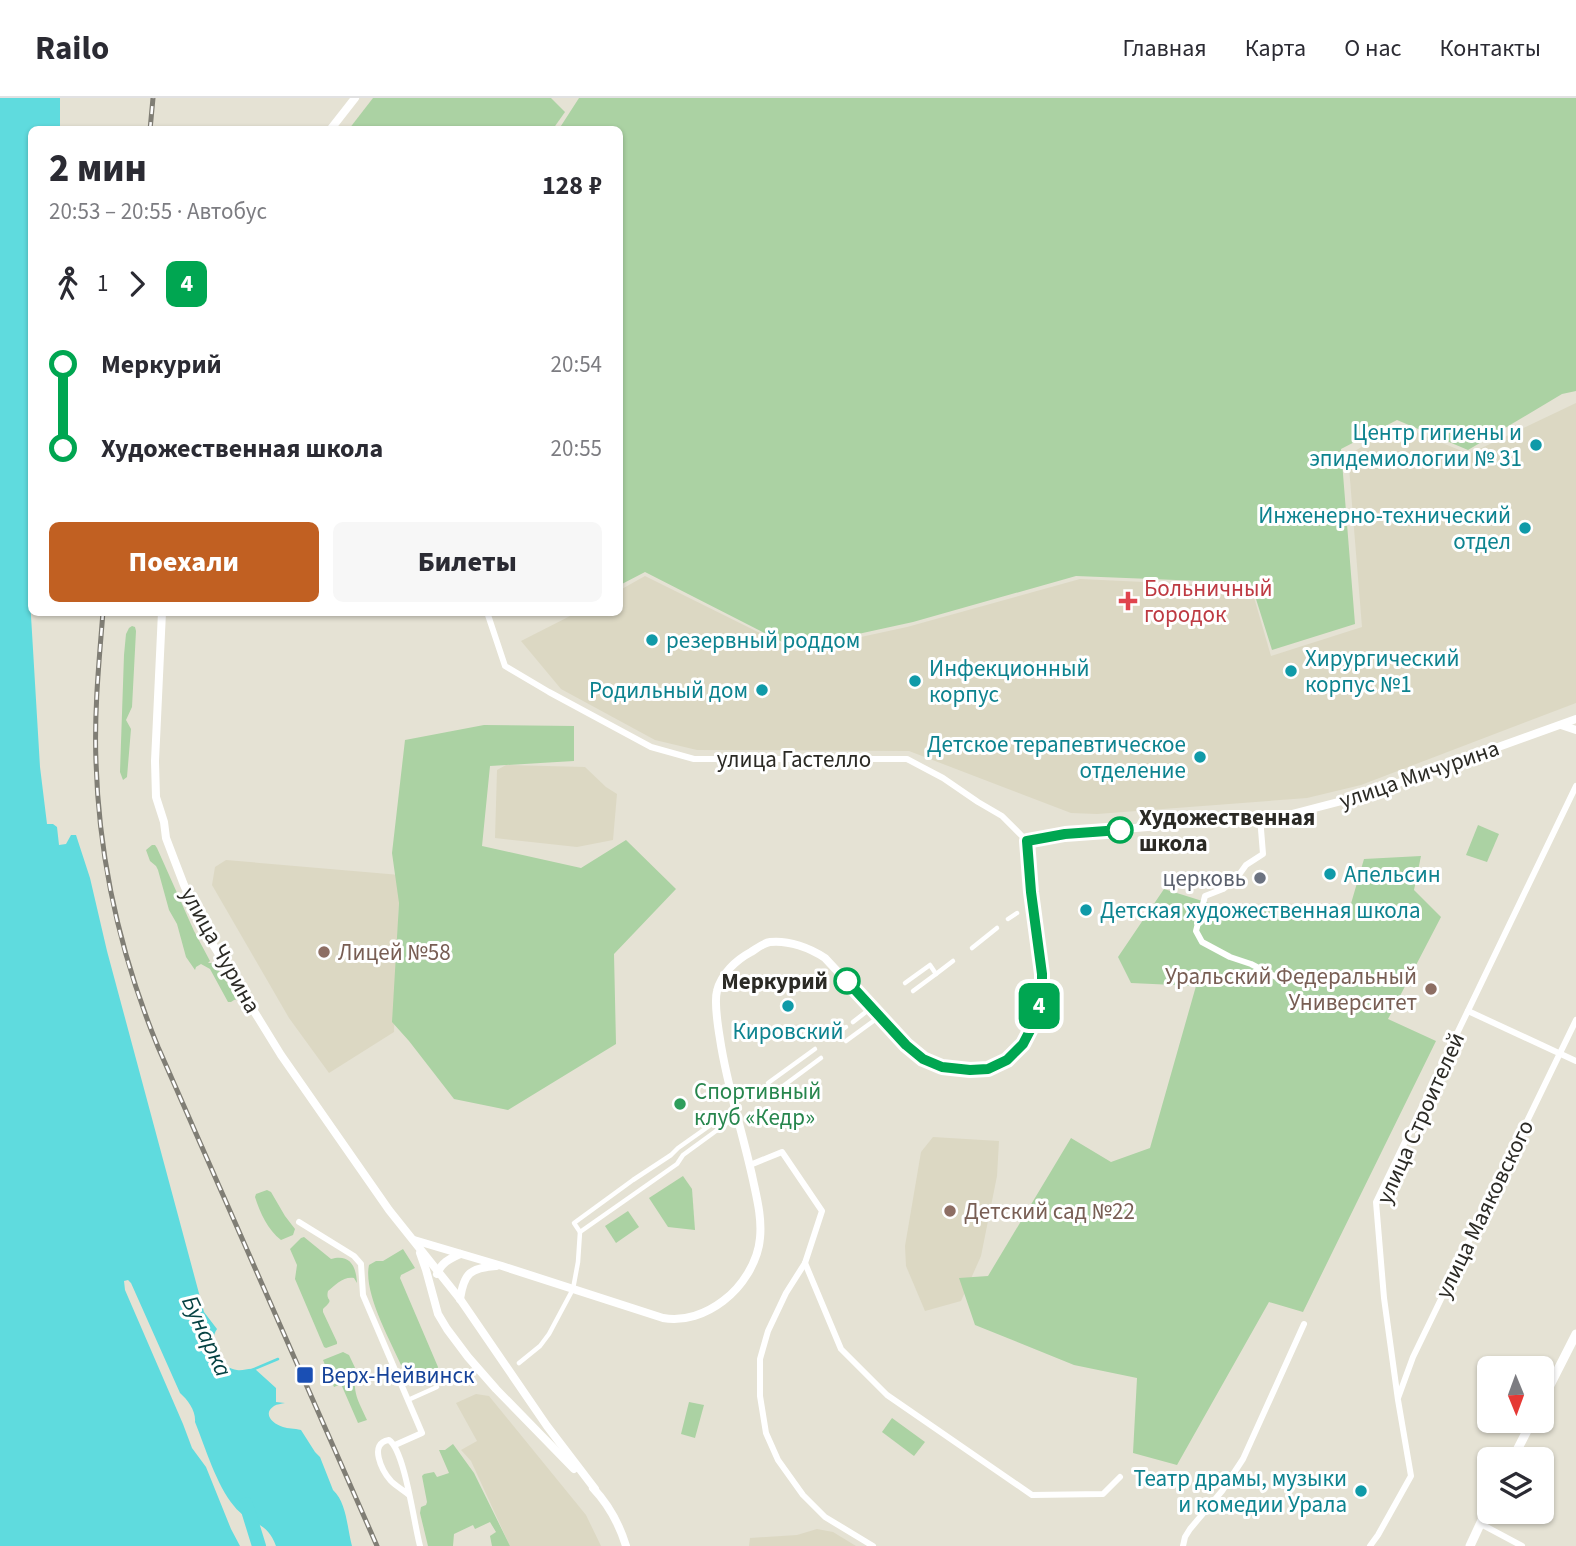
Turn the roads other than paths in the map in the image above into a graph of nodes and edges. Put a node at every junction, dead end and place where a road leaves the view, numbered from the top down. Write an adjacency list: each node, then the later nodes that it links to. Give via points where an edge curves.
1 (355, 98): 2 (street)
2 (333, 126)
3 (162, 616): 39 (street, улица Чурина, via 156,797 184,886 207,935 281,1055)
4 (488, 616): 10 (street, улица Гастелло, via 505,666 651,747 694,759 907,759 1003,816)
5 (1576, 719): 6 (street, улица Мичурина)
6 (1561, 725): 7 (street); 9 (street, улица Мичурина, via 1365,795 1288,815)
7 (1576, 730)
8 (1576, 786): 21 (street, улица Строителей)
9 (1260, 817): 10 (street, улица Мичурина); 17 (street, via 1263,854 1246,865 1236,880 1205,896 1196,931 1202,942)
10 (1027, 841): 22 (street, via 1042,994 1023,1044 1007,1060 988,1069 942,1067 923,1059)
11 (1017, 913): 12 (street)
12 (1008, 919)
13 (997, 928): 14 (street)
14 (972, 948)
15 (953, 961): 16 (street)
16 (936, 974): 18 (street, via 930,965); 19 (street)
17 (1284, 981)
18 (905, 983)
19 (913, 991)
20 (872, 1007): 22 (street); 24 (street); 36 (street, via 825,958 803,947 768,942 728,969 716,992 717,1023)
21 (1468, 1011): 29 (street); 52 (street, улица Строителей, via 1376,1202)
22 (880, 1016): 27 (street)
23 (1576, 1020): 29 (street, улица Маяковского)
24 (853, 1022)
25 (846, 1027): 26 (street)
26 (840, 1031)
27 (846, 1041)
28 (815, 1049): 32 (street)
29 (1560, 1053): 31 (street); 52 (street, улица Маяковского, via 1413,1357)
30 (821, 1058): 33 (street)
31 (1576, 1061)
32 (768, 1083)
33 (775, 1092)
34 (729, 1112): 38 (street, via 574,1223)
35 (731, 1120): 38 (street)
36 (750, 1165): 41 (street, via 782,1152 822,1211); 44 (street, via 760,1241 752,1266 736,1290 718,1305 693,1317 672,1320)
37 (299, 1222): 53 (street, via 361,1264 362,1292)
38 (580, 1232): 44 (street)
39 (414, 1240): 40 (street); 43 (street, улица Чурина); 45 (street)
40 (460, 1254): 42 (street); 43 (street)
41 (805, 1263): 57 (street, via 841,1349 887,1395 1032,1495 1103,1494); 63 (street, via 768,1331 760,1359 766,1433 778,1460 803,1495 825,1517)
42 (502, 1266): 44 (street); 46 (street, via 471,1271)
43 (438, 1271): 45 (street); 46 (street, улица Чурина)
44 (573, 1289): 49 (street, via 549,1334)
45 (432, 1292): 55 (street, via 438,1314 457,1342)
46 (460, 1299): 54 (street, улица Чурина)
47 (1304, 1324): 64 (street, via 1243,1458)
48 (1576, 1334): 50 (main road)
49 (519, 1363)
50 (1554, 1377)
51 (437, 1387): 53 (street)
52 (1398, 1400): 65 (street, улица Строителей, via 1411,1476)
53 (407, 1401): 56 (street, via 422,1433)
54 (547, 1426): 55 (street, via 544,1432); 58 (street, улица Чурина)
55 (536, 1431): 58 (street)
56 (395, 1445): 59 (street); 59 (street, via 389,1440 382,1442 379,1459 390,1480)
57 (1120, 1477)
58 (594, 1489): 62 (street, via 614,1515)
59 (409, 1495): 61 (street)
60 (1481, 1524): 66 (main road); 67 (street)
61 (420, 1546)
62 (626, 1546)
63 (873, 1546)
64 (1183, 1546)
65 (1370, 1546)
66 (1470, 1546)
67 (1522, 1546)

